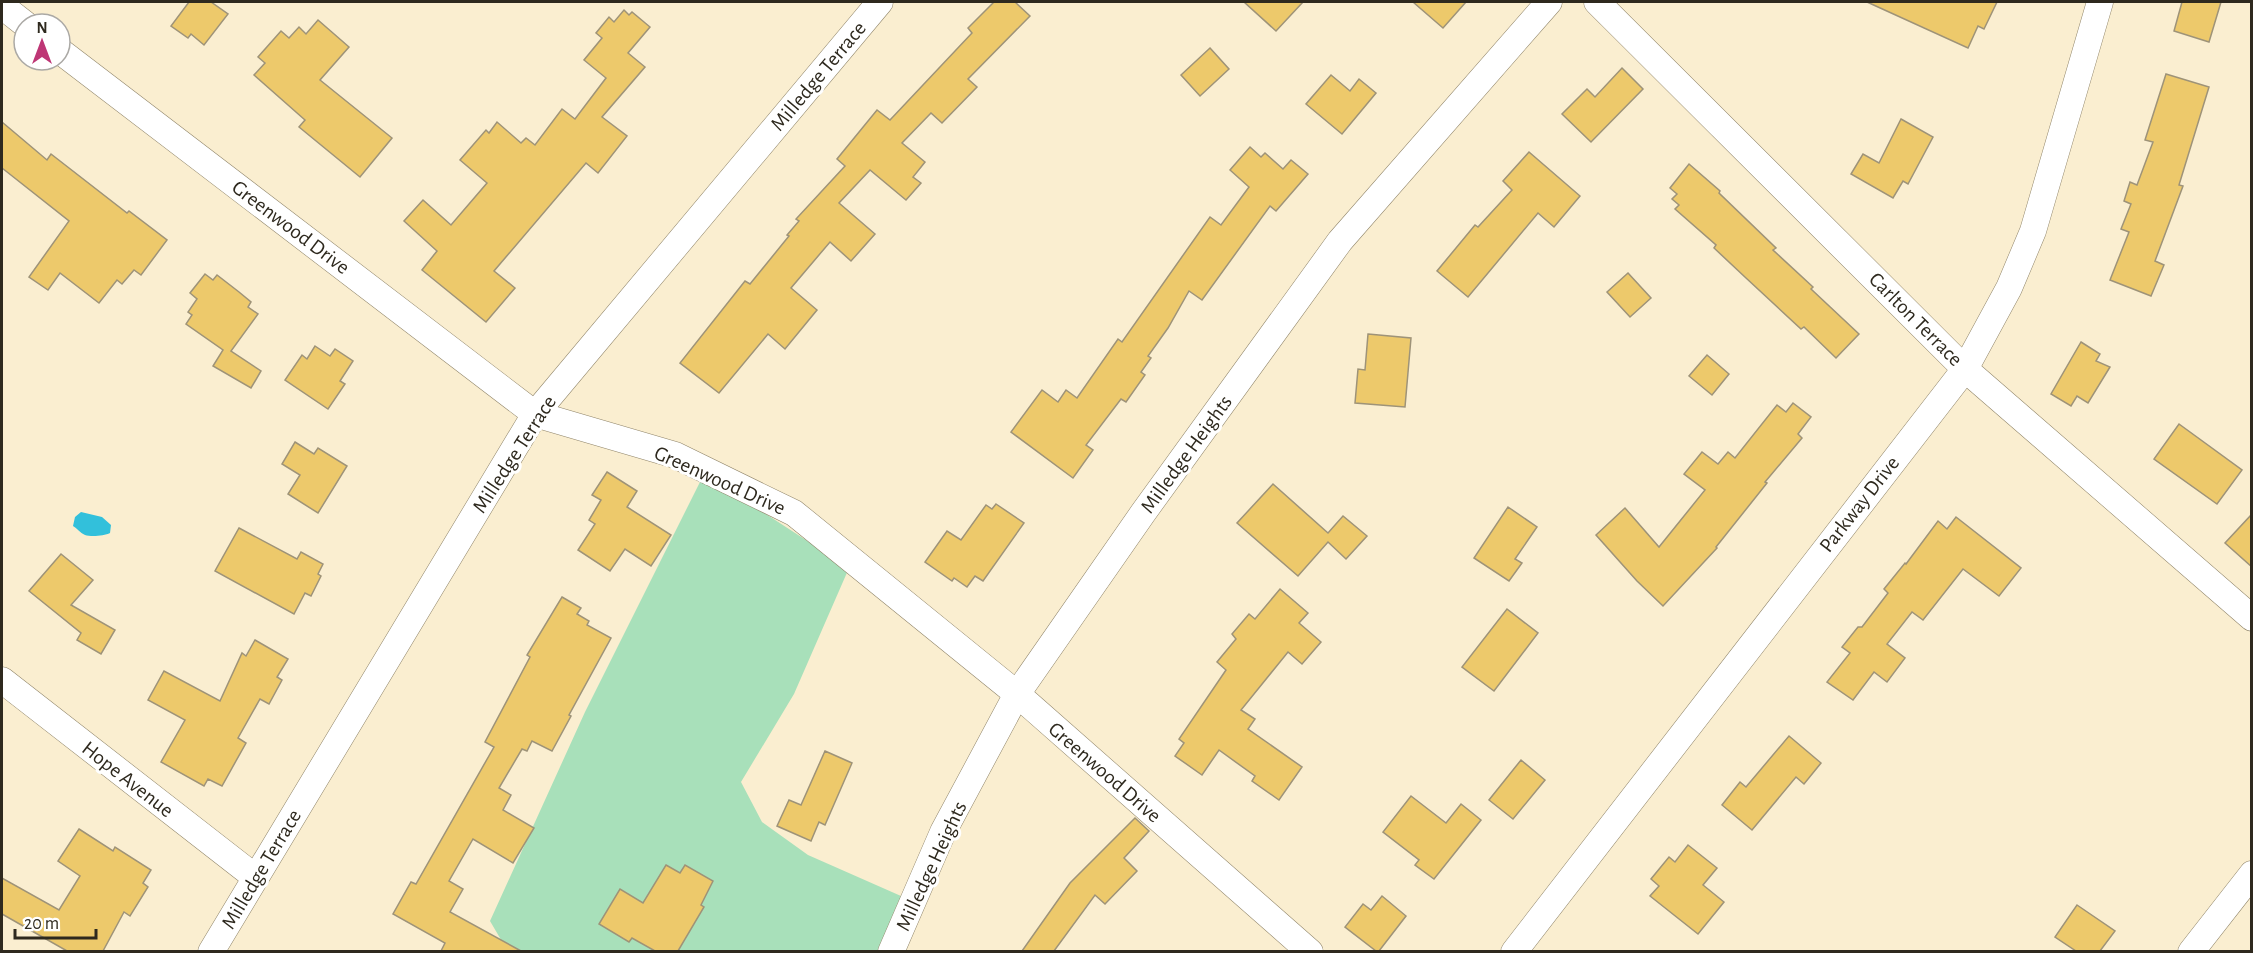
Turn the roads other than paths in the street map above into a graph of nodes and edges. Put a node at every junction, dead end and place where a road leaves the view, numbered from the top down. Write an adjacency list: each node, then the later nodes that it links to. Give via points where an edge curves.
1 (880, 2): 7 (street, Milledge Terrace)
2 (1549, 2): 10 (street, Milledge Heights, via 1340,241)
3 (1597, 2): 6 (street, Carlton Terrace)
4 (2100, 2): 6 (street, Parkway Drive, via 2033,231 2009,288)
5 (72, 60): 7 (street, Greenwood Drive)
6 (1965, 369): 8 (street, Carlton Terrace); 16 (street, Parkway Drive)
7 (535, 414): 10 (street, Greenwood Drive, via 675,455 794,513); 12 (street, Milledge Terrace)
8 (2252, 618)
9 (2, 680): 12 (street, Hope Avenue)
10 (1017, 694): 14 (street, Milledge Heights, via 943,832); 15 (street, Greenwood Drive)
11 (2252, 874): 17 (street)
12 (255, 878): 13 (street, Milledge Terrace)
13 (211, 951)
14 (891, 951)
15 (1310, 951)
16 (1514, 951)
17 (2192, 951)

